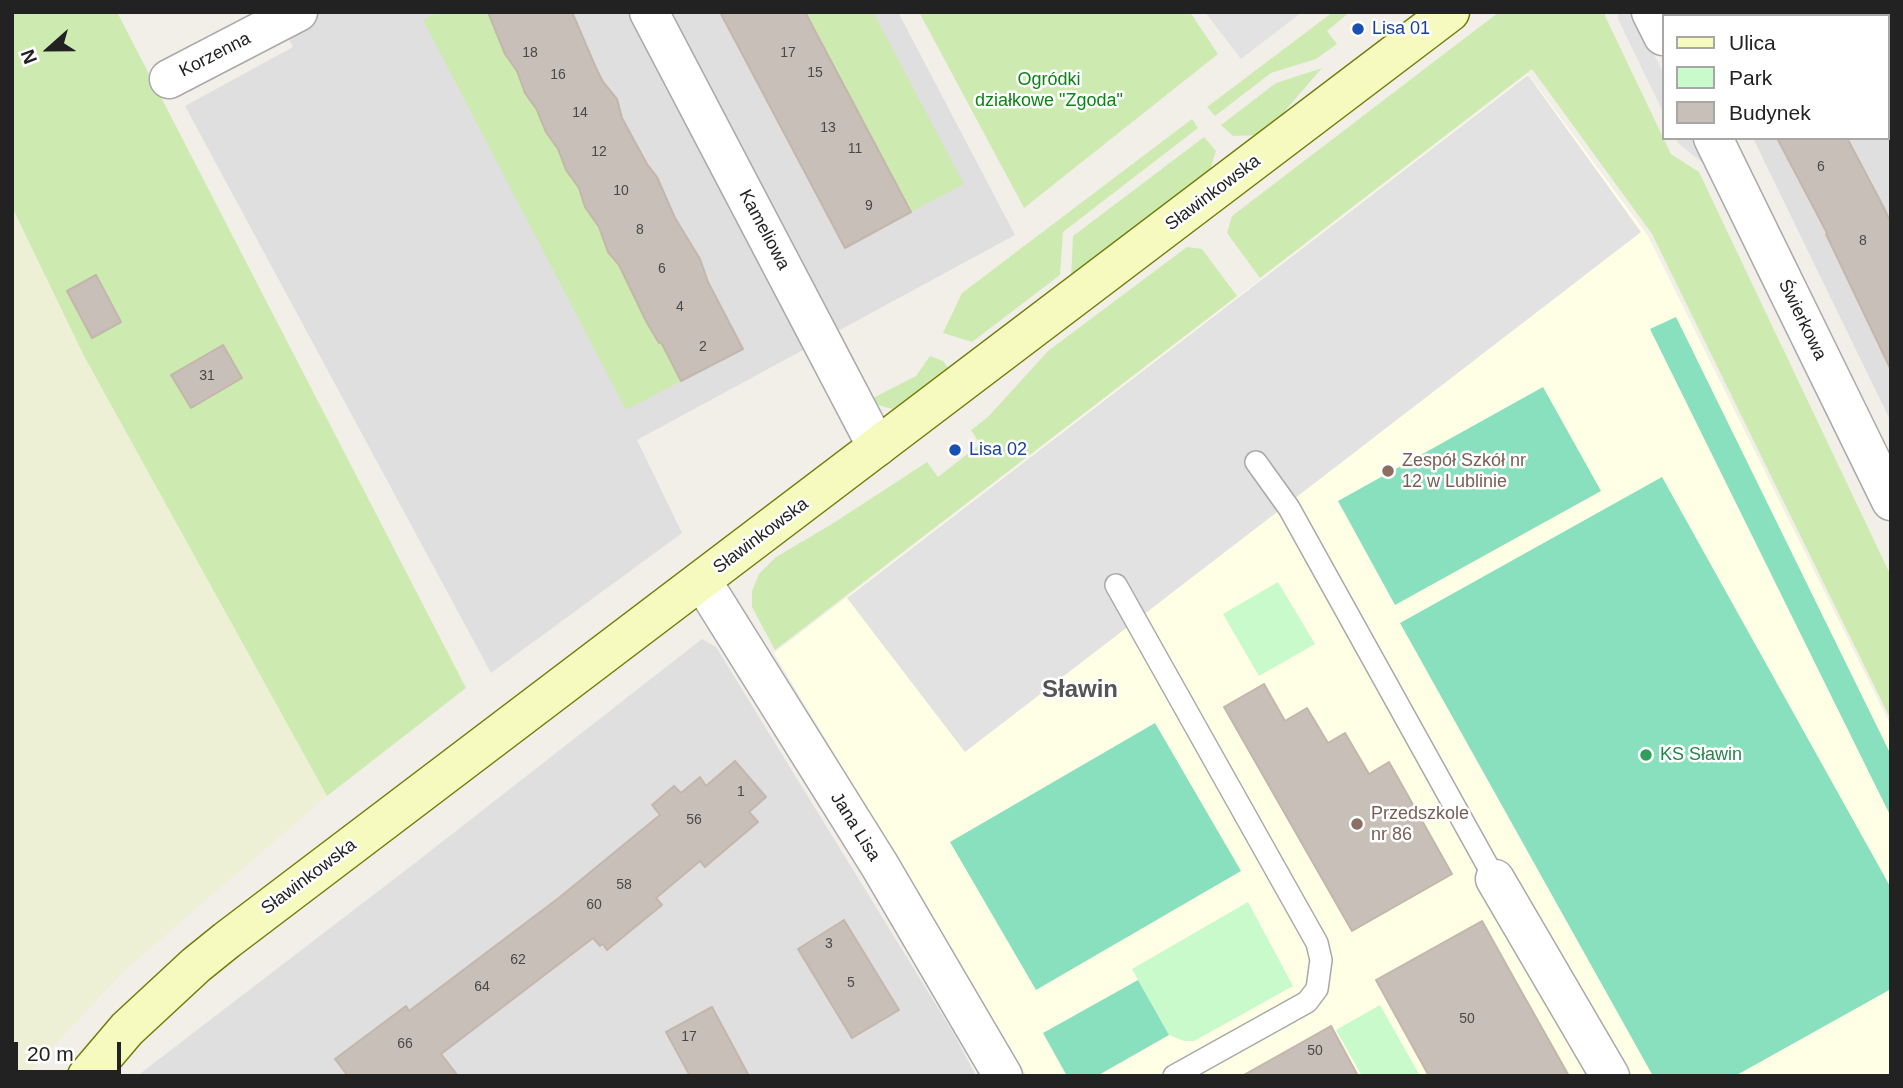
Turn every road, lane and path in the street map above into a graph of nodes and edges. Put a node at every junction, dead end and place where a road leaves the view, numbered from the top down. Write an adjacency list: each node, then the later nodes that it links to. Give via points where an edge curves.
1 (298, 12): 6 (street, Korzenna)
2 (649, 12): 8 (street, Kameliowa)
3 (1450, 12): 8 (street, Sławinkowska)
4 (1651, 12): 5 (street)
5 (1661, 32)
6 (169, 79)
7 (1714, 140): 10 (street, Świerkowa)
8 (877, 447): 11 (street, Sławinkowska)
9 (1256, 462): 13 (lane, via 1289,509)
10 (1891, 501)
11 (702, 581): 14 (street, Sławinkowska, via 227,940 127,1030); 15 (street, Jana Lisa, via 880,866)
12 (1116, 585): 16 (lane, via 1317,943 1321,960 1317,989 1307,1002)
13 (1495, 879): 17 (street)
14 (87, 1076)
15 (1003, 1076)
16 (1174, 1076)
17 (1610, 1076)

